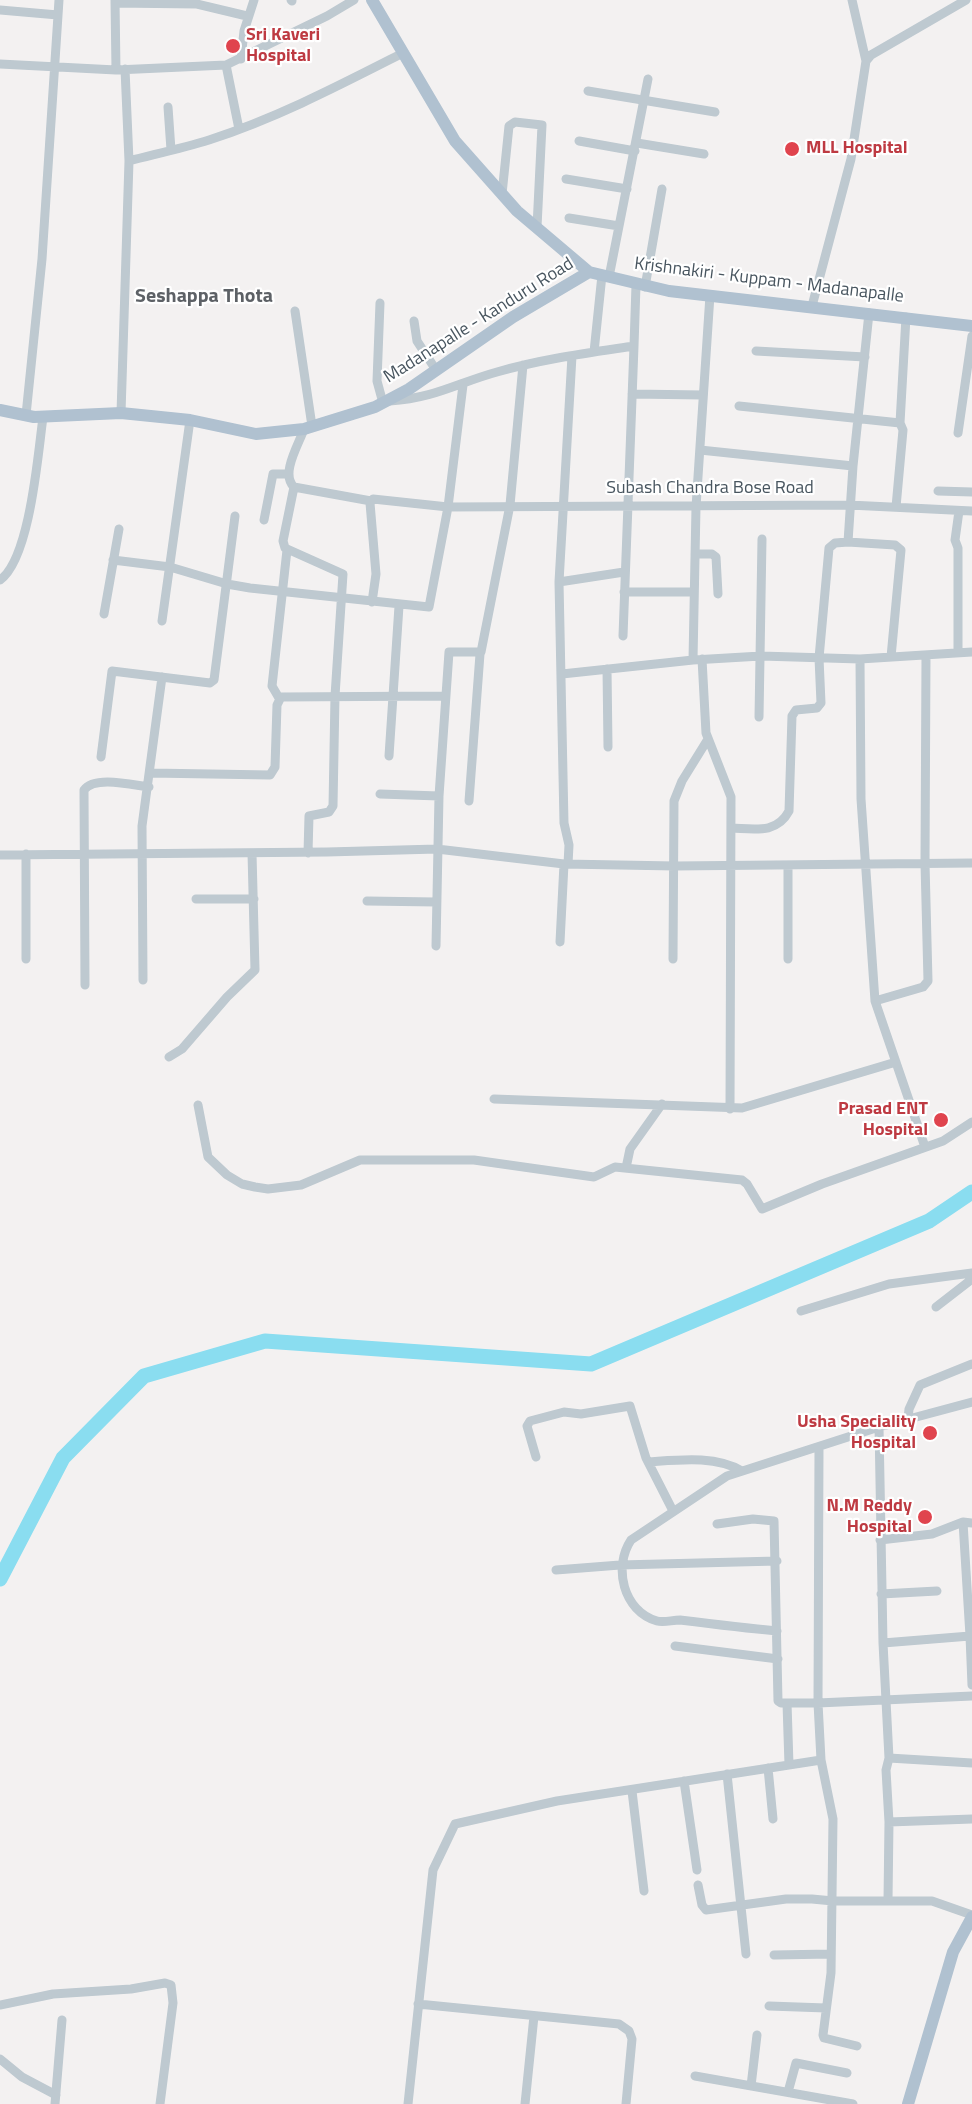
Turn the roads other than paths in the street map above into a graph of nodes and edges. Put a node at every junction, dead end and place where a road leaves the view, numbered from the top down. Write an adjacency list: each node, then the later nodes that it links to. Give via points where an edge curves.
1 (59, 0): 9 (street)
2 (254, 0): 10 (street)
3 (354, 0): 12 (street)
4 (372, 0): 11 (main road, Krishnakiri - Kuppam - Madanapalle)
5 (852, 0): 13 (street)
6 (966, 0): 13 (street)
7 (115, 2): 10 (street, via 197,4); 17 (street)
8 (0, 10): 9 (street)
9 (58, 15): 16 (street)
10 (247, 16): 12 (street)
11 (403, 53): 23 (street, via 312,100); 32 (main road, Krishnakiri - Kuppam - Madanapalle, via 455,141)
12 (241, 59): 15 (street)
13 (866, 61): 40 (street, via 852,159)
14 (0, 64): 16 (street)
15 (226, 65): 17 (street); 23 (street)
16 (55, 67): 17 (street); 61 (street)
17 (120, 70): 28 (street)
18 (648, 79): 20 (street)
19 (588, 92): 20 (street)
20 (645, 100): 22 (street); 25 (street)
21 (168, 107): 26 (street)
22 (715, 112)
23 (239, 129): 26 (street)
24 (579, 141): 25 (street)
25 (636, 147): 27 (street); 30 (street)
26 (171, 150): 28 (street)
27 (704, 154)
28 (129, 161): 60 (street)
29 (566, 179): 30 (street)
30 (627, 189): 34 (street)
31 (663, 189): 37 (street)
32 (502, 194): 35 (main road, Krishnakiri - Kuppam - Madanapalle); 35 (street, via 509,126 515,122 542,125)
33 (569, 218): 34 (street)
34 (619, 226): 36 (street)
35 (537, 227): 36 (main road, Krishnakiri - Kuppam - Madanapalle)
36 (600, 275): 37 (main road, Krishnakiri - Kuppam - Madanapalle); 49 (street); 53 (main road, Madanapalle - Kanduru Road, via 513,317)
37 (641, 286): 38 (main road, Krishnakiri - Kuppam - Madanapalle); 47 (street)
38 (710, 295): 40 (main road, Krishnakiri - Kuppam - Madanapalle); 56 (street)
39 (380, 303): 57 (street, via 377,381)
40 (812, 306): 42 (main road, Krishnakiri - Kuppam - Madanapalle)
41 (295, 311): 66 (street)
42 (869, 313): 43 (main road, Krishnakiri - Kuppam - Madanapalle); 51 (street)
43 (906, 317): 45 (main road, Krishnakiri - Kuppam - Madanapalle); 65 (street)
44 (414, 321): 53 (street, via 417,341)
45 (972, 326)
46 (972, 336): 67 (street)
47 (634, 346): 49 (street); 55 (street)
48 (756, 351): 51 (street)
49 (594, 352): 50 (street)
50 (572, 356): 52 (street); 76 (street)
51 (865, 357): 63 (street)
52 (523, 365): 54 (street); 75 (street)
53 (436, 370): 57 (main road, Madanapalle - Kanduru Road)
54 (463, 385): 57 (street, via 428,397); 79 (street)
55 (632, 394): 56 (street); 77 (street)
56 (703, 395): 68 (street)
57 (384, 402): 66 (main road, Madanapalle - Kanduru Road)
58 (739, 406): 63 (street)
59 (0, 410): 61 (main road, Madanapalle - Kanduru Road)
60 (121, 413): 62 (main road, Madanapalle - Kanduru Road); 64 (main road, Madanapalle - Kanduru Road)
61 (26, 415): 62 (main road, Madanapalle - Kanduru Road)
62 (43, 417): 94 (street, via 23,542 14,566)
63 (857, 418): 65 (street); 69 (street)
64 (190, 420): 66 (main road, Madanapalle - Kanduru Road, via 256,434); 92 (street)
65 (900, 423): 81 (street, via 903,430)
66 (308, 428): 70 (street)
67 (958, 433)
68 (699, 450): 69 (street); 80 (street)
69 (853, 466): 78 (street)
70 (288, 474): 71 (street); 85 (street, via 273,474)
71 (294, 487): 74 (street, Subash Chandra Bose Road); 89 (street, via 283,541)
72 (938, 491): 73 (street)
73 (972, 492)
74 (371, 501): 79 (street, Subash Chandra Bose Road); 102 (street, via 376,574)
75 (510, 505): 76 (street, Subash Chandra Bose Road); 79 (street, Subash Chandra Bose Road); 109 (street)
76 (562, 505): 77 (street, Subash Chandra Bose Road); 95 (street)
77 (627, 505): 80 (street, Subash Chandra Bose Road); 93 (street)
78 (849, 505): 80 (street, Subash Chandra Bose Road); 81 (street, Subash Chandra Bose Road); 88 (street)
79 (448, 507): 103 (street, via 431,604 426,608)
80 (696, 507): 90 (street)
81 (896, 507): 82 (street, Subash Chandra Bose Road)
82 (959, 511): 83 (street, Subash Chandra Bose Road); 108 (street)
83 (972, 511)
84 (235, 516): 96 (street)
85 (264, 520)
86 (119, 529): 91 (street)
87 (762, 539): 111 (street)
88 (848, 542): 112 (street, via 895,545 901,550); 113 (street, via 829,548)
89 (288, 550): 97 (street); 101 (street, via 342,573)
90 (695, 554): 99 (street); 100 (street, via 716,557)
91 (113, 560): 92 (street); 104 (street)
92 (170, 567): 96 (street); 105 (street)
93 (624, 572): 95 (street); 98 (street)
94 (0, 579)
95 (559, 582): 117 (street)
96 (227, 585): 97 (street); 118 (street, via 214,680)
97 (284, 592): 101 (street); 122 (street, via 272,686)
98 (624, 592): 99 (street); 106 (street)
99 (693, 592): 114 (street)
100 (717, 594)
101 (339, 598): 102 (street); 120 (street)
102 (372, 602): 103 (street)
103 (399, 606): 119 (street)
104 (104, 614)
105 (162, 621)
106 (623, 636)
107 (972, 652): 108 (street)
108 (958, 653): 110 (street)
109 (480, 654): 121 (street, via 449,652); 132 (street)
110 (926, 655): 112 (street); 141 (street)
111 (761, 656): 113 (street); 114 (street); 123 (street)
112 (891, 657): 115 (street)
113 (819, 658): 115 (street); 133 (street, via 821,704 796,710 792,716 790,803 784,819 769,829)
114 (698, 659): 116 (street); 124 (street)
115 (860, 659): 145 (street)
116 (607, 669): 117 (street); 125 (street)
117 (562, 674): 143 (street, via 564,823 569,845)
118 (162, 677): 127 (street, via 111,673); 128 (street)
119 (392, 695): 120 (street); 121 (street); 126 (street)
120 (335, 696): 122 (street); 137 (street, via 333,807 329,812 309,816)
121 (444, 696): 131 (street)
122 (279, 698): 128 (street, via 274,767 270,775)
123 (759, 717)
124 (708, 739): 133 (street, via 728,784); 146 (street, via 675,796)
125 (608, 747)
126 (389, 756)
127 (101, 757)
128 (151, 773): 129 (street)
129 (149, 787): 135 (street); 139 (street, via 99,782 86,787)
130 (380, 794): 131 (street)
131 (439, 796): 134 (street)
132 (469, 801)
133 (732, 828): 147 (street)
134 (437, 849): 137 (street); 143 (street); 151 (street)
135 (142, 853): 136 (street); 139 (street); 157 (street)
136 (252, 853): 137 (street); 149 (street)
137 (308, 853)
138 (26, 854): 139 (street); 140 (street); 154 (street)
139 (84, 854): 158 (street)
140 (0, 855)
141 (925, 863): 142 (street); 145 (street); 159 (street, via 928,981 923,987)
142 (972, 863)
143 (566, 864): 146 (street); 152 (street)
144 (788, 864): 145 (street); 147 (street); 156 (street)
145 (865, 864): 159 (street)
146 (675, 866): 147 (street); 155 (street)
147 (733, 866): 165 (street)
148 (196, 899): 149 (street)
149 (254, 899): 160 (street, via 255,970 182,1049)
150 (367, 901): 151 (street)
151 (436, 902): 153 (street)
152 (560, 942)
153 (436, 946)
154 (26, 959)
155 (673, 959)
156 (788, 959)
157 (143, 980)
158 (85, 984)
159 (875, 1000): 161 (street)
160 (169, 1057)
161 (896, 1062): 165 (street, via 771,1101); 167 (street)
162 (494, 1099): 163 (street)
163 (662, 1104): 165 (street); 168 (street, via 630,1149)
164 (198, 1106): 168 (street, via 208,1157 242,1184 268,1189 301,1185 360,1160 474,1160 594,1176 608,1168)
165 (730, 1109)
166 (972, 1122): 167 (street, via 943,1141)
167 (925, 1147): 168 (street, via 762,1209 742,1180)
168 (626, 1168)
169 (972, 1273): 172 (street, via 889,1284)
170 (972, 1279): 171 (street)
171 (936, 1307)
172 (801, 1311)
173 (972, 1364): 175 (street, via 920,1385)
174 (972, 1402): 175 (street)
175 (908, 1419): 176 (street)
176 (879, 1427): 177 (street); 184 (street)
177 (819, 1448): 180 (street); 199 (street)
178 (536, 1458): 179 (street, via 527,1426 530,1421 564,1412 581,1414 626,1405 633,1408)
179 (648, 1462): 180 (street, via 712,1462); 181 (street)
180 (742, 1471): 181 (street, via 727,1476)
181 (673, 1511): 186 (street, via 630,1540)
182 (968, 1523): 184 (street, via 932,1534); 191 (street)
183 (717, 1524): 185 (street, via 753,1519 774,1521)
184 (880, 1540): 189 (street)
185 (777, 1561): 186 (street); 190 (street)
186 (620, 1565): 187 (street); 190 (street, via 628,1596 655,1621)
187 (556, 1570)
188 (937, 1591): 189 (street)
189 (881, 1594): 192 (street)
190 (777, 1631): 194 (street)
191 (970, 1636): 192 (street); 195 (street)
192 (883, 1642): 197 (street)
193 (675, 1646): 194 (street)
194 (778, 1659): 198 (street, via 778,1701)
195 (972, 1685)
196 (972, 1696): 197 (street)
197 (886, 1700): 199 (street); 200 (street)
198 (787, 1703): 199 (street); 203 (street)
199 (818, 1703): 201 (street)
200 (889, 1758): 202 (street); 210 (street)
201 (821, 1760): 203 (street); 215 (street, via 833,1819)
202 (972, 1763)
203 (789, 1765): 204 (street)
204 (768, 1768): 205 (street); 208 (street)
205 (727, 1774): 206 (street); 216 (street)
206 (684, 1781): 207 (street); 211 (street)
207 (632, 1791): 213 (street); 221 (street, via 556,1801 454,1824 433,1870)
208 (773, 1819)
209 (972, 1820): 210 (street)
210 (889, 1822): 214 (street)
211 (697, 1870)
212 (698, 1885): 216 (street, via 706,1910)
213 (644, 1891)
214 (888, 1900): 215 (street); 217 (street, via 932,1901)
215 (833, 1901): 216 (street, via 786,1899); 219 (street)
216 (741, 1905): 218 (street)
217 (972, 1916): 240 (main road, via 953,1952)
218 (746, 1954)
219 (831, 1954): 220 (street); 224 (street)
220 (774, 1955)
221 (418, 2004): 225 (street); 236 (street)
222 (0, 2005): 235 (street, via 53,1994 171,1985 173,2002)
223 (770, 2006): 224 (street)
224 (826, 2008): 228 (street, via 824,2038)
225 (534, 2016): 237 (street); 238 (street, via 619,2024 629,2031 632,2039)
226 (62, 2020): 234 (street)
227 (757, 2035): 232 (street)
228 (857, 2046)
229 (0, 2059): 234 (street)
230 (847, 2073): 233 (street, via 796,2063)
231 (695, 2076): 232 (street)
232 (751, 2086): 233 (street)
233 (788, 2092): 239 (street)
234 (56, 2100)
235 (160, 2104)
236 (408, 2104)
237 (525, 2104)
238 (626, 2104)
239 (853, 2104)
240 (908, 2104)

